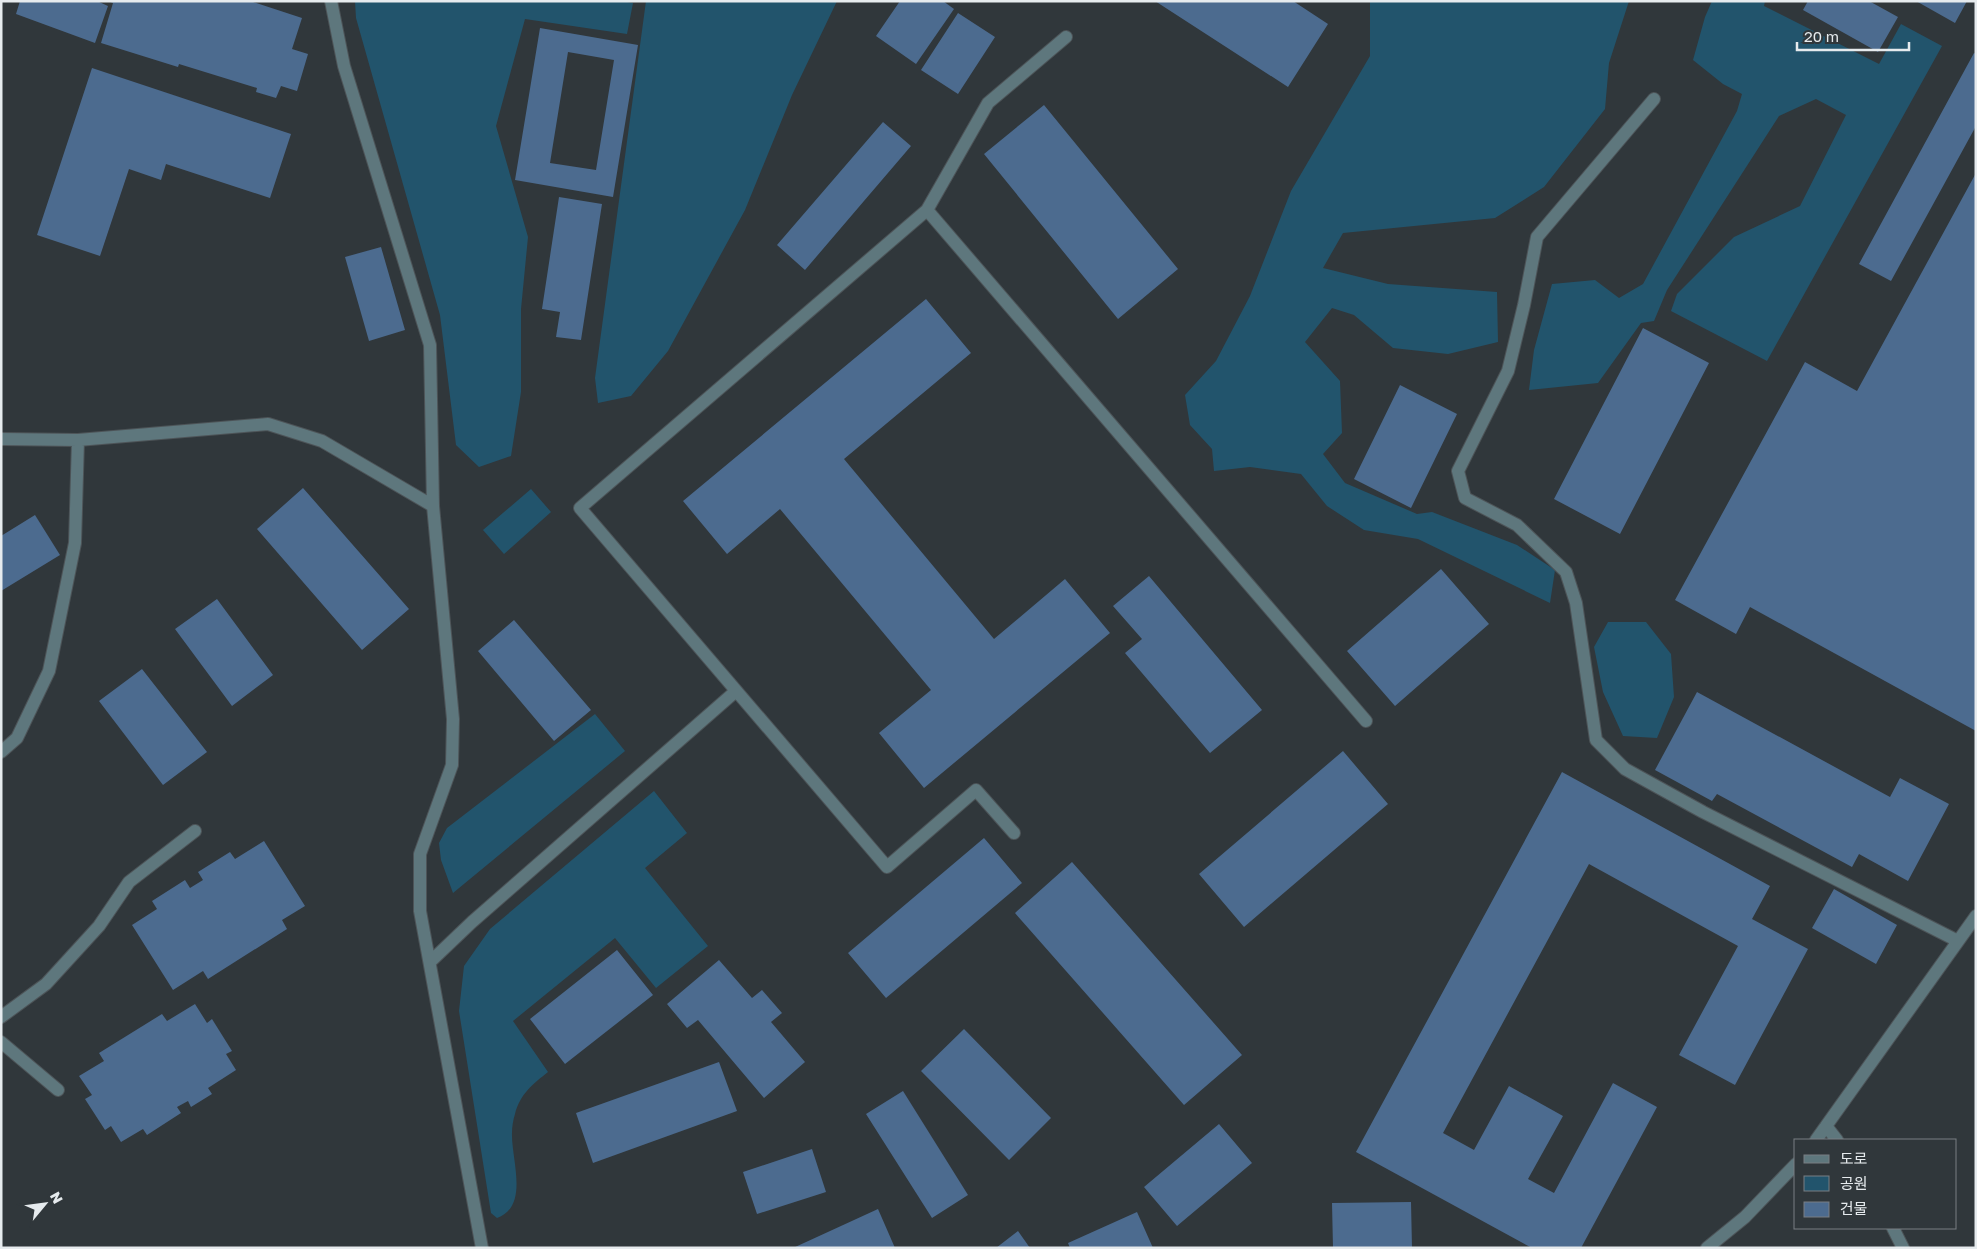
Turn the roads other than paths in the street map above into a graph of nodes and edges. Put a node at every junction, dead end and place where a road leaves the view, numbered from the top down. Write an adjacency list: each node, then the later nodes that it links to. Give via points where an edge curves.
1 (331, 1): 7 (street, via 344,66 430,345)
2 (1066, 37): 4 (street, via 988,103)
3 (1654, 99): 14 (street, via 1537,237 1508,371 1458,471 1465,498 1517,526 1566,572 1576,603 1596,740 1625,769)
4 (927, 210): 8 (street, via 580,508); 9 (street)
5 (1, 439): 6 (street)
6 (78, 440): 7 (street, via 268,424 322,441); 10 (street, via 75,542 49,671 17,738)
7 (433, 506): 15 (street, via 453,719 452,765 420,854 420,911)
8 (736, 691): 12 (street, via 887,867 976,790); 15 (street)
9 (1366, 721)
10 (1, 752)
11 (195, 831): 16 (street, via 128,882 99,926 46,984)
12 (1014, 833)
13 (1976, 916): 14 (street)
14 (1958, 941): 19 (street)
15 (430, 962): 24 (street)
16 (1, 1017)
17 (1, 1042): 18 (street)
18 (58, 1090)
19 (1826, 1126): 20 (street); 21 (street)
20 (1817, 1139)
21 (1835, 1139)
22 (1794, 1166): 25 (street, via 1745,1217)
23 (1894, 1229): 26 (street)
24 (482, 1248)
25 (1707, 1248)
26 (1903, 1248)

